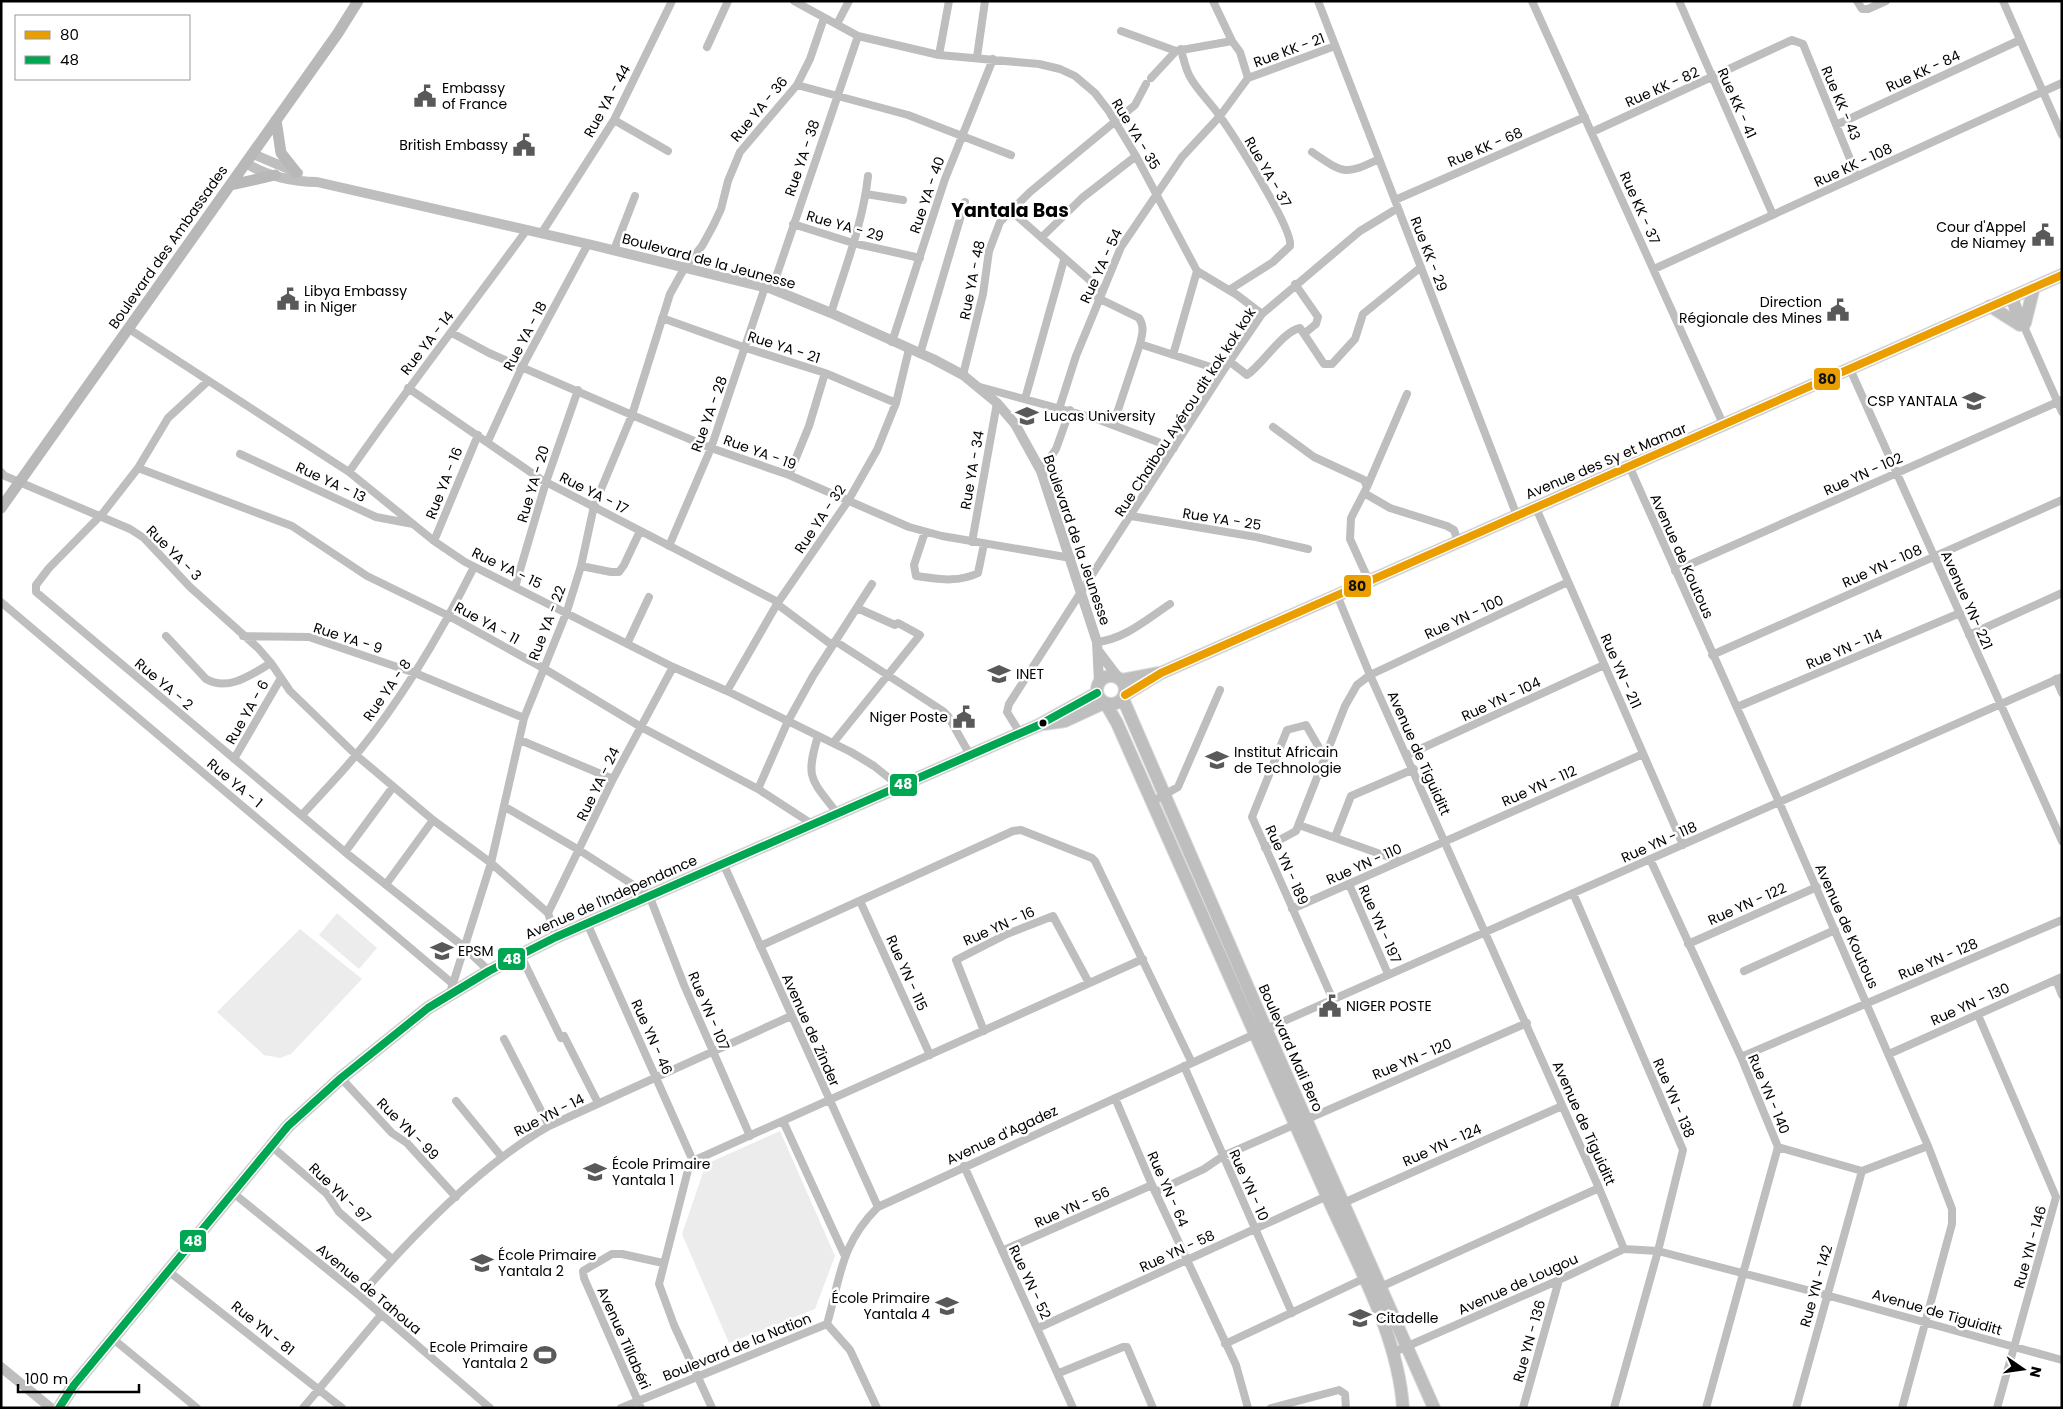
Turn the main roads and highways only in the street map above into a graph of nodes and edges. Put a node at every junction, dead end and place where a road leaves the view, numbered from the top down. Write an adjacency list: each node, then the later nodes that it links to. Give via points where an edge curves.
1 (358, 1): 2 (main road, Boulevard des Ambassades)
2 (276, 120): 3 (main road, via 281,153); 5 (main road, Boulevard des Ambassades)
3 (296, 172)
4 (275, 175): 5 (main road)
5 (231, 185): 9 (main road, Boulevard des Ambassades)
6 (2062, 275): 7 (main road, Avenue des Sy et Mamar)
7 (2034, 287): 8 (main road, Avenue des Sy et Mamar); 8 (main road, via 2023,326)
8 (1990, 306): 10 (main road, Avenue des Sy et Mamar)
9 (1, 508)
10 (1161, 673): 11 (main road, Avenue des Sy et Mamar); 13 (main road, Avenue des Sy et Mamar)
11 (1119, 678): 12 (main road, via 1107,676); 13 (main road, via 1126,687)
12 (1102, 695): 13 (main road, via 1117,704); 14 (main road, Boulevard Mali Bero); 17 (main road, Avenue de l'Independance, via 648,895 452,989 341,1078 270,1145 74,1385)
13 (1124, 697): 14 (main road, Boulevard Mali Bero)
14 (1158, 799): 15 (main road, Boulevard Mali Bero)
15 (1302, 1121): 16 (main road, Boulevard Mali Bero); 16 (main road, Boulevard Mali Bero)
16 (1334, 1202): 18 (main road, Boulevard Mali Bero, via 1394,1352); 19 (main road, Boulevard Mali Bero, via 1382,1286)
17 (59, 1408)
18 (1403, 1408)
19 (1434, 1408)

